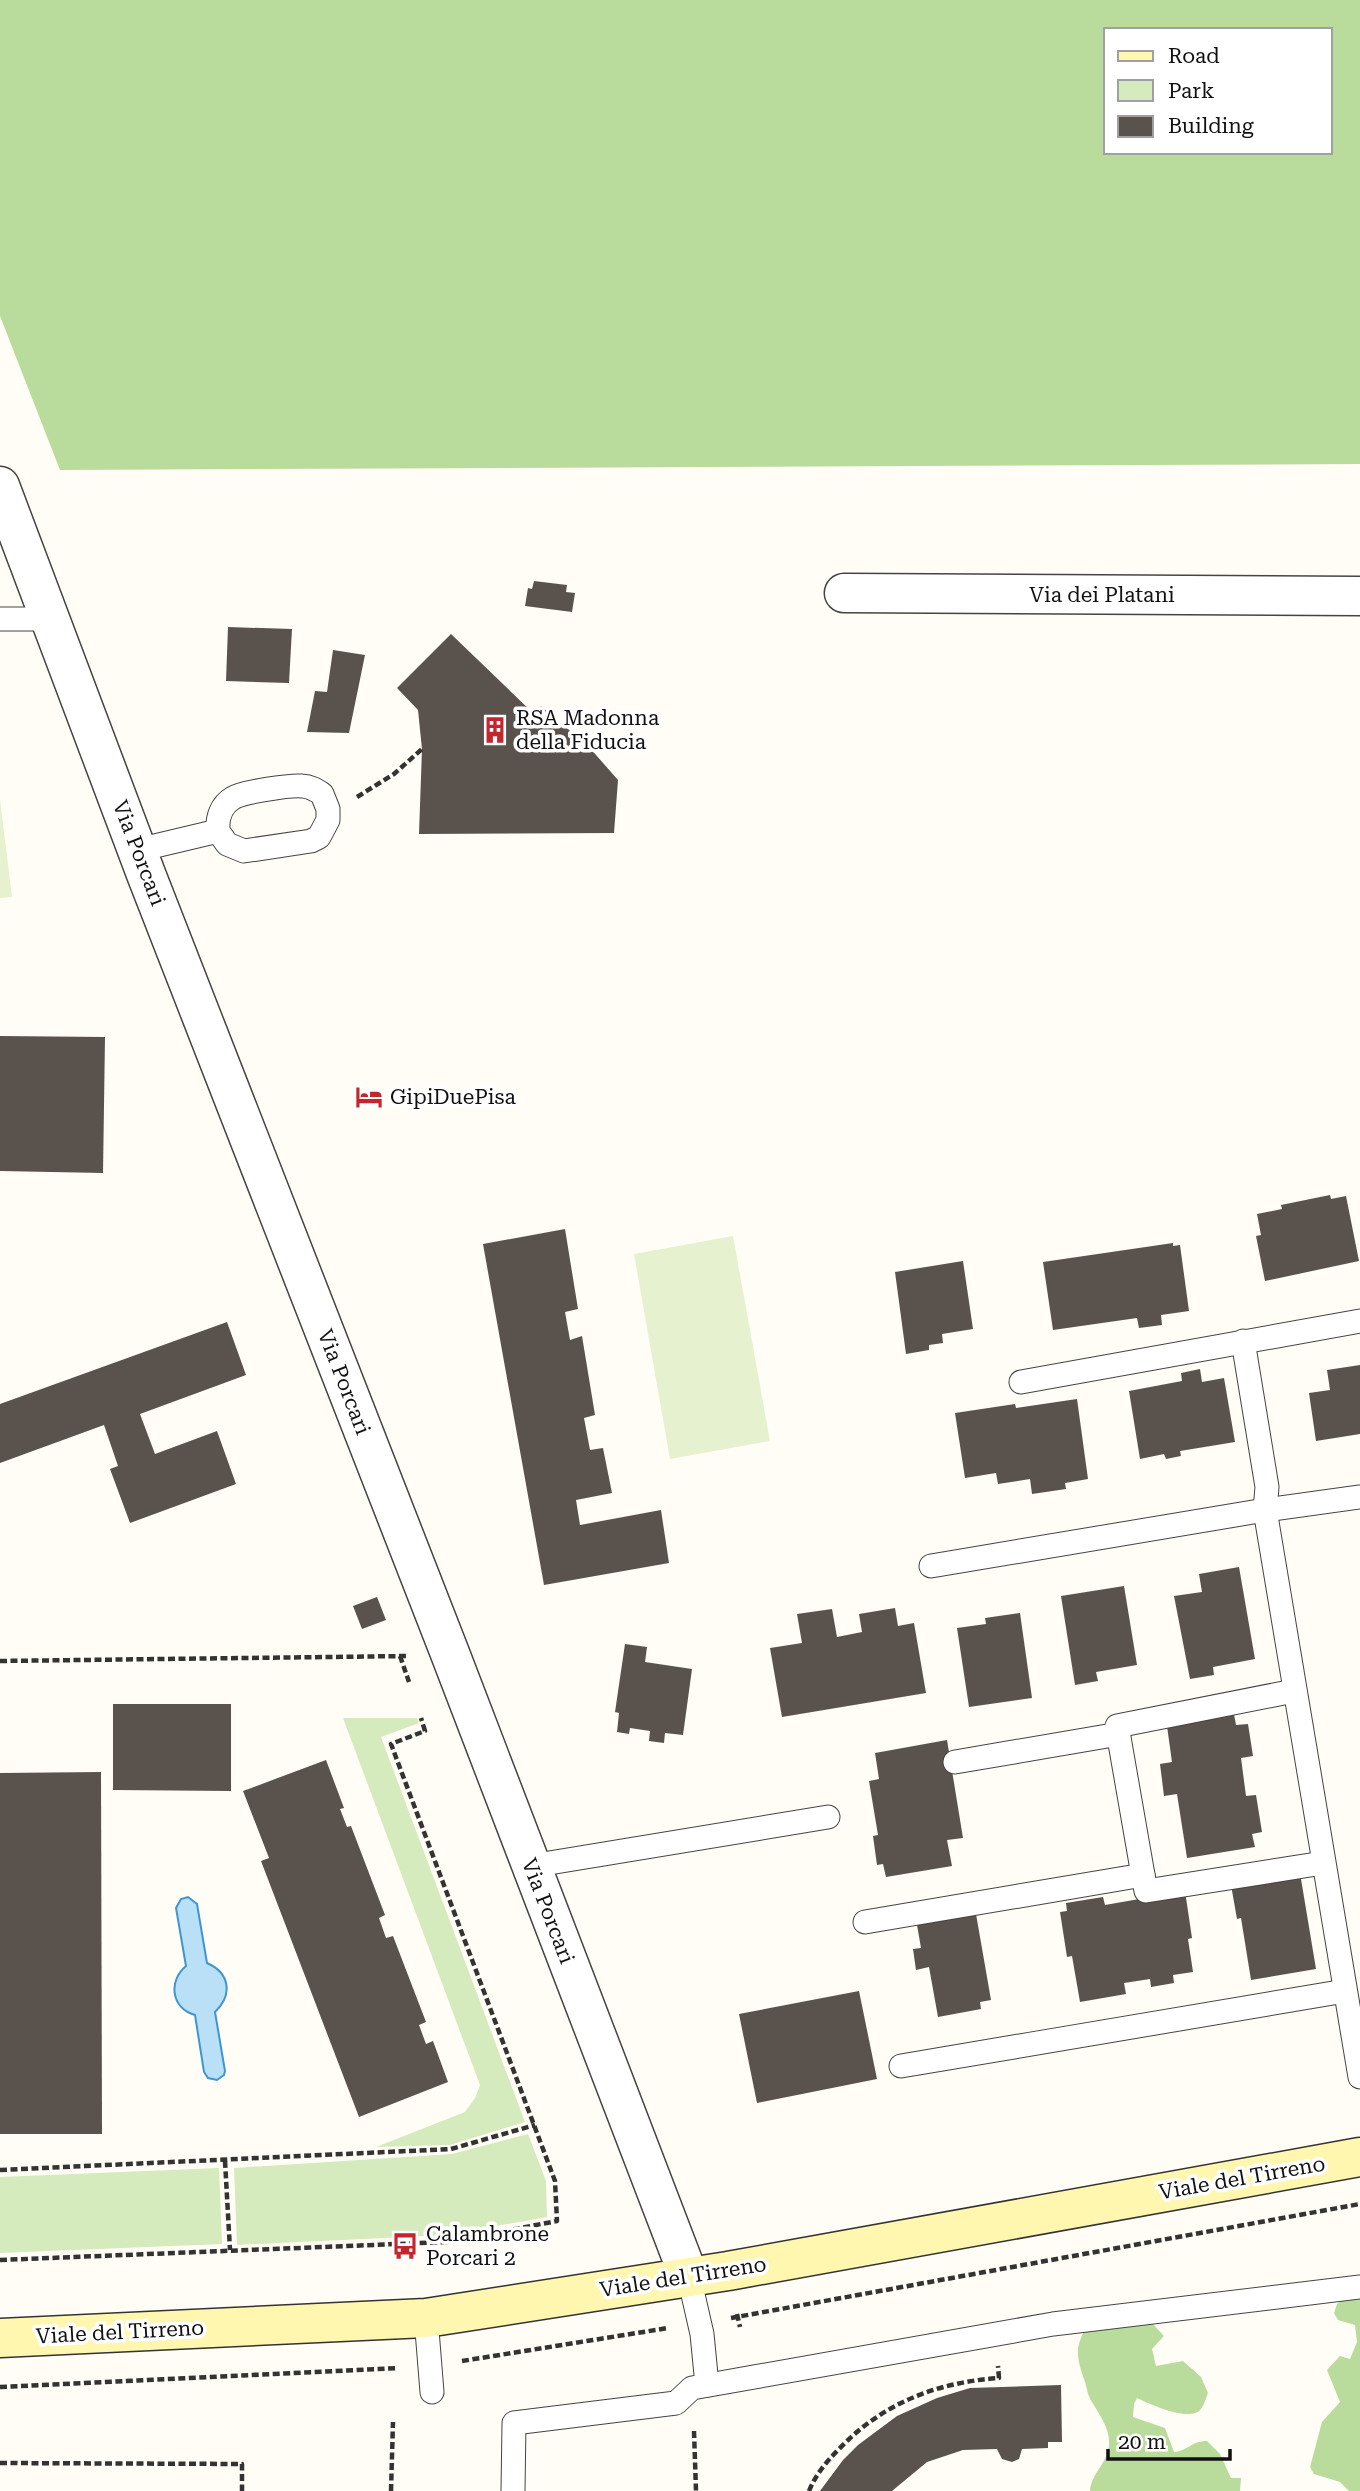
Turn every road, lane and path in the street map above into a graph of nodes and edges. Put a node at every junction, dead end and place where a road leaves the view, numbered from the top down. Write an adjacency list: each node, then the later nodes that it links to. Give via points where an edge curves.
1 (0, 486): 5 (street, Via Porcari)
2 (845, 593): 3 (street, Via dei Platani)
3 (1360, 596)
4 (0, 619): 5 (lane)
5 (50, 620): 9 (street, Via Porcari)
6 (422, 749): 7 (path)
7 (394, 774)
8 (218, 831): 8 (lane, via 227,844 244,851 311,841 323,831 328,809 322,794 303,786 244,793 222,809); 9 (lane)
9 (138, 850): 17 (street, Via Porcari)
10 (1360, 1321): 11 (lane)
11 (1244, 1341): 12 (lane); 14 (lane, via 1268,1487)
12 (1021, 1382)
13 (1360, 1497): 14 (lane)
14 (1265, 1510): 15 (lane); 20 (lane)
15 (931, 1566)
16 (400, 1656): 17 (path); 18 (path); 19 (path)
17 (451, 1656): 26 (street, Via Porcari)
18 (0, 1661)
19 (409, 1682)
20 (1294, 1691): 22 (lane, via 1117,1726); 25 (lane)
21 (421, 1718): 32 (path, via 425,1731 391,1744)
22 (1119, 1734): 23 (lane); 27 (lane)
23 (956, 1762)
24 (828, 1817): 26 (lane)
25 (1323, 1863): 27 (lane, via 1146,1891); 29 (lane)
26 (531, 1866): 38 (street, Via Porcari)
27 (1143, 1875): 28 (lane)
28 (865, 1922)
29 (1345, 1991): 30 (lane); 31 (lane)
30 (901, 2066)
31 (1360, 2077)
32 (535, 2125): 34 (path, via 451,2149); 36 (path, via 555,2181 557,2221 447,2242)
33 (1360, 2157): 38 (main road, Viale del Tirreno)
34 (225, 2161): 35 (path); 36 (path)
35 (0, 2170)
36 (230, 2250): 37 (path)
37 (0, 2260)
38 (689, 2277): 40 (main road, Viale del Tirreno); 43 (lane, via 702,2334)
39 (1360, 2287): 41 (lane)
40 (426, 2318): 42 (main road, Viale del Tirreno); 44 (lane)
41 (996, 2333): 43 (lane); 51 (path, via 999,2378 946,2385 873,2417 828,2460)
42 (0, 2338)
43 (699, 2386): 49 (lane, via 676,2403 514,2423); 50 (path)
44 (432, 2392)
45 (393, 2422): 48 (path)
46 (0, 2463): 47 (path, via 242,2464)
47 (242, 2491)
48 (391, 2491)
49 (513, 2491)
50 (696, 2491)
51 (809, 2491)

